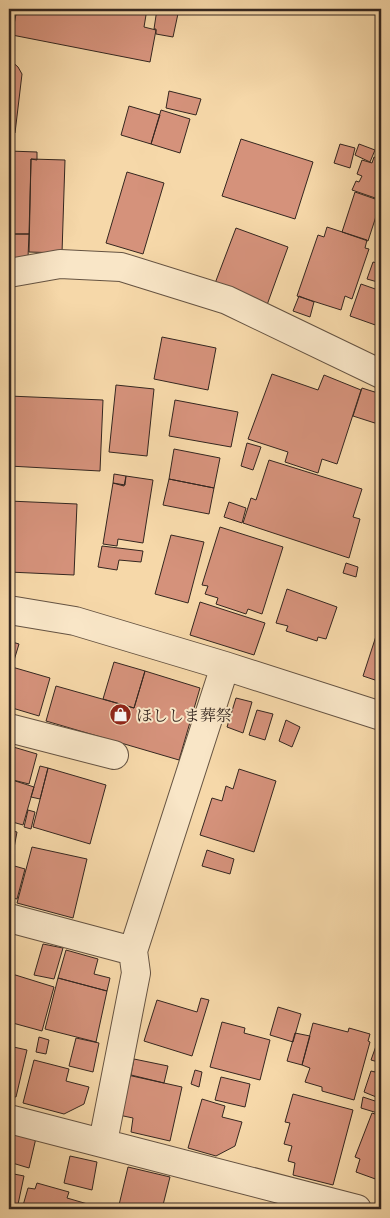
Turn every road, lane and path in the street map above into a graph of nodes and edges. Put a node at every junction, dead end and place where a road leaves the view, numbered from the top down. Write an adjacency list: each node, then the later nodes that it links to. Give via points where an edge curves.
1 (9, 273): 2 (street, via 60,264 121,267 227,300)
2 (381, 374)
3 (9, 610): 4 (street, via 75,621)
4 (225, 666): 5 (street); 9 (street)
5 (381, 716)
6 (9, 728): 7 (street)
7 (114, 756)
8 (9, 918): 9 (street)
9 (133, 951): 11 (street, via 136,973)
10 (9, 1119): 11 (street)
11 (102, 1142): 12 (street)
12 (357, 1209)

